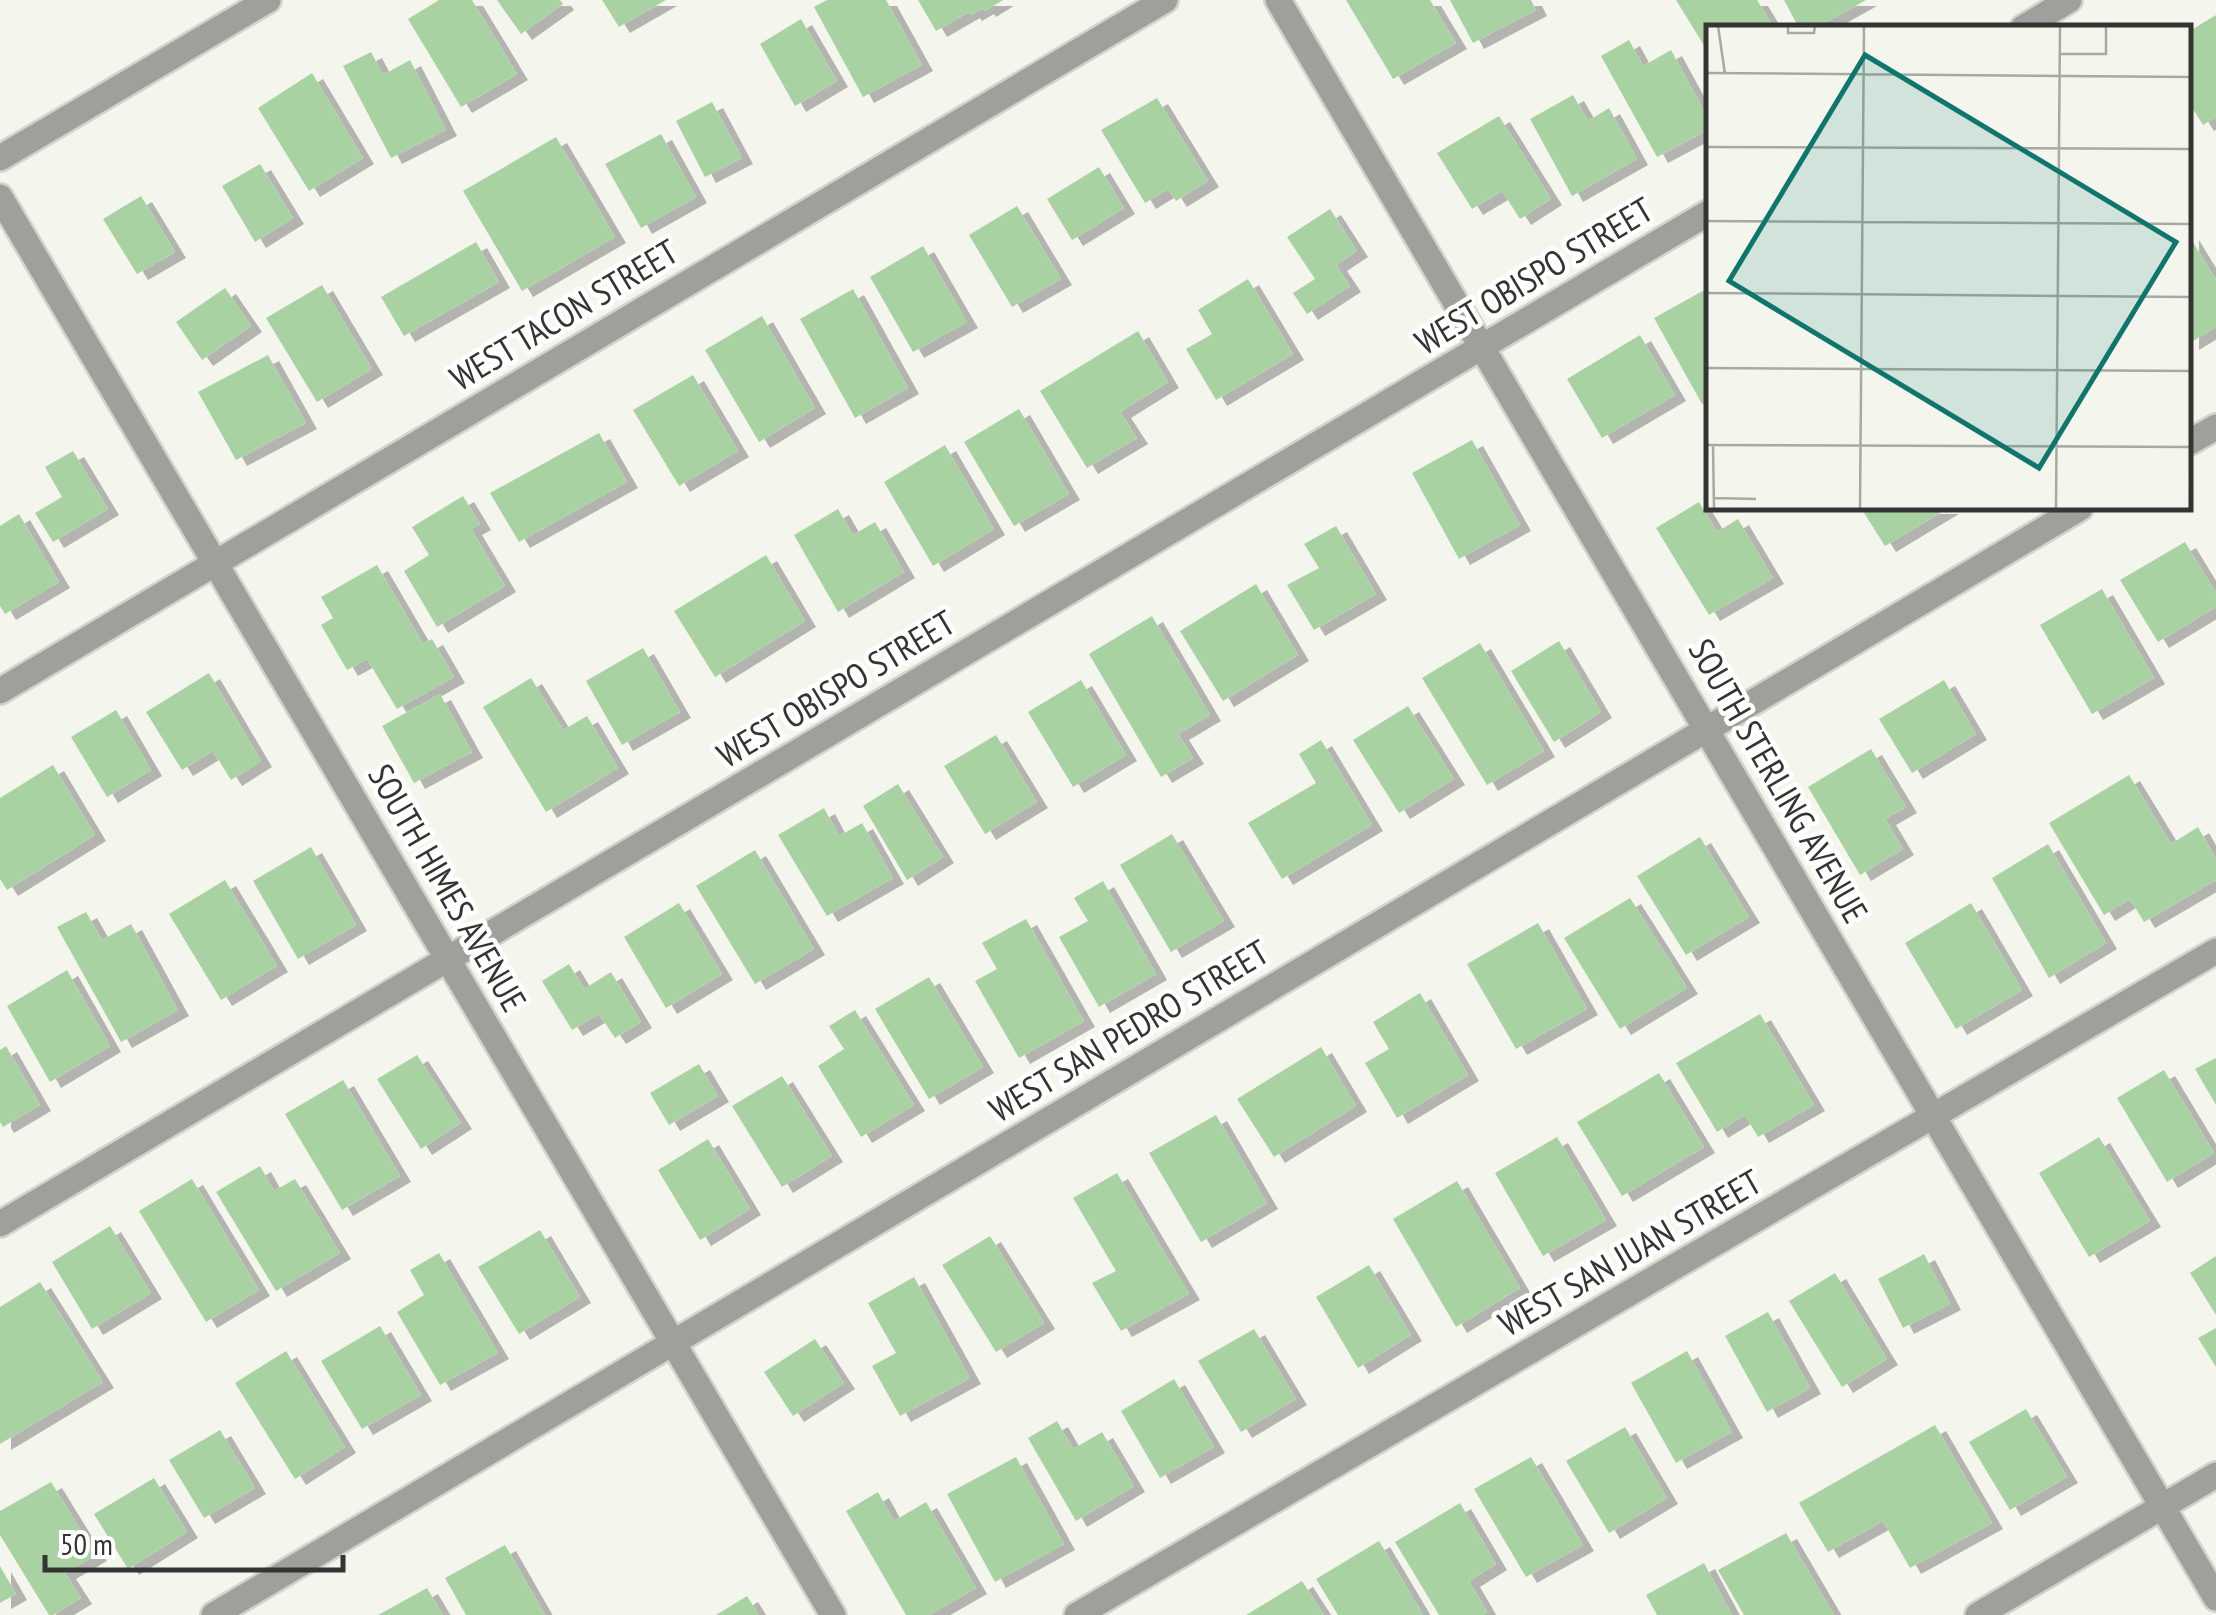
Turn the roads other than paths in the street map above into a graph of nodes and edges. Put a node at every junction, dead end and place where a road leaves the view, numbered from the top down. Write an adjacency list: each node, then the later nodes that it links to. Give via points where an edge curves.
1 (268, 0): 6 (street)
2 (1164, 0): 13 (street, WEST TACON STREET)
3 (1278, 0): 9 (street, SOUTH STERLING AVENUE)
4 (2069, 0): 5 (street)
5 (2027, 25)
6 (0, 158)
7 (0, 198): 13 (street, SOUTH HIMES AVENUE)
8 (1706, 214): 9 (street, WEST OBISPO STREET)
9 (1482, 348): 15 (street, SOUTH STERLING AVENUE); 17 (street, WEST OBISPO STREET)
10 (2216, 427): 11 (street)
11 (2191, 441)
12 (2077, 510): 15 (street, WEST SAN PEDRO STREET)
13 (214, 562): 14 (street, WEST TACON STREET); 17 (street, SOUTH HIMES AVENUE)
14 (0, 691)
15 (1706, 728): 18 (street, SOUTH STERLING AVENUE); 20 (street, WEST SAN PEDRO STREET)
16 (2216, 950): 18 (street, WEST SAN JUAN STREET)
17 (449, 959): 19 (street, WEST OBISPO STREET); 20 (street, SOUTH HIMES AVENUE)
18 (1934, 1116): 22 (street, SOUTH STERLING AVENUE); 26 (street, WEST SAN JUAN STREET)
19 (0, 1224)
20 (672, 1344): 24 (street, WEST SAN PEDRO STREET); 25 (street, SOUTH HIMES AVENUE)
21 (2216, 1475): 22 (street)
22 (2162, 1506): 23 (street, SOUTH STERLING AVENUE); 27 (street)
23 (2216, 1598)
24 (214, 1615)
25 (833, 1615)
26 (1077, 1615)
27 (1978, 1615)

